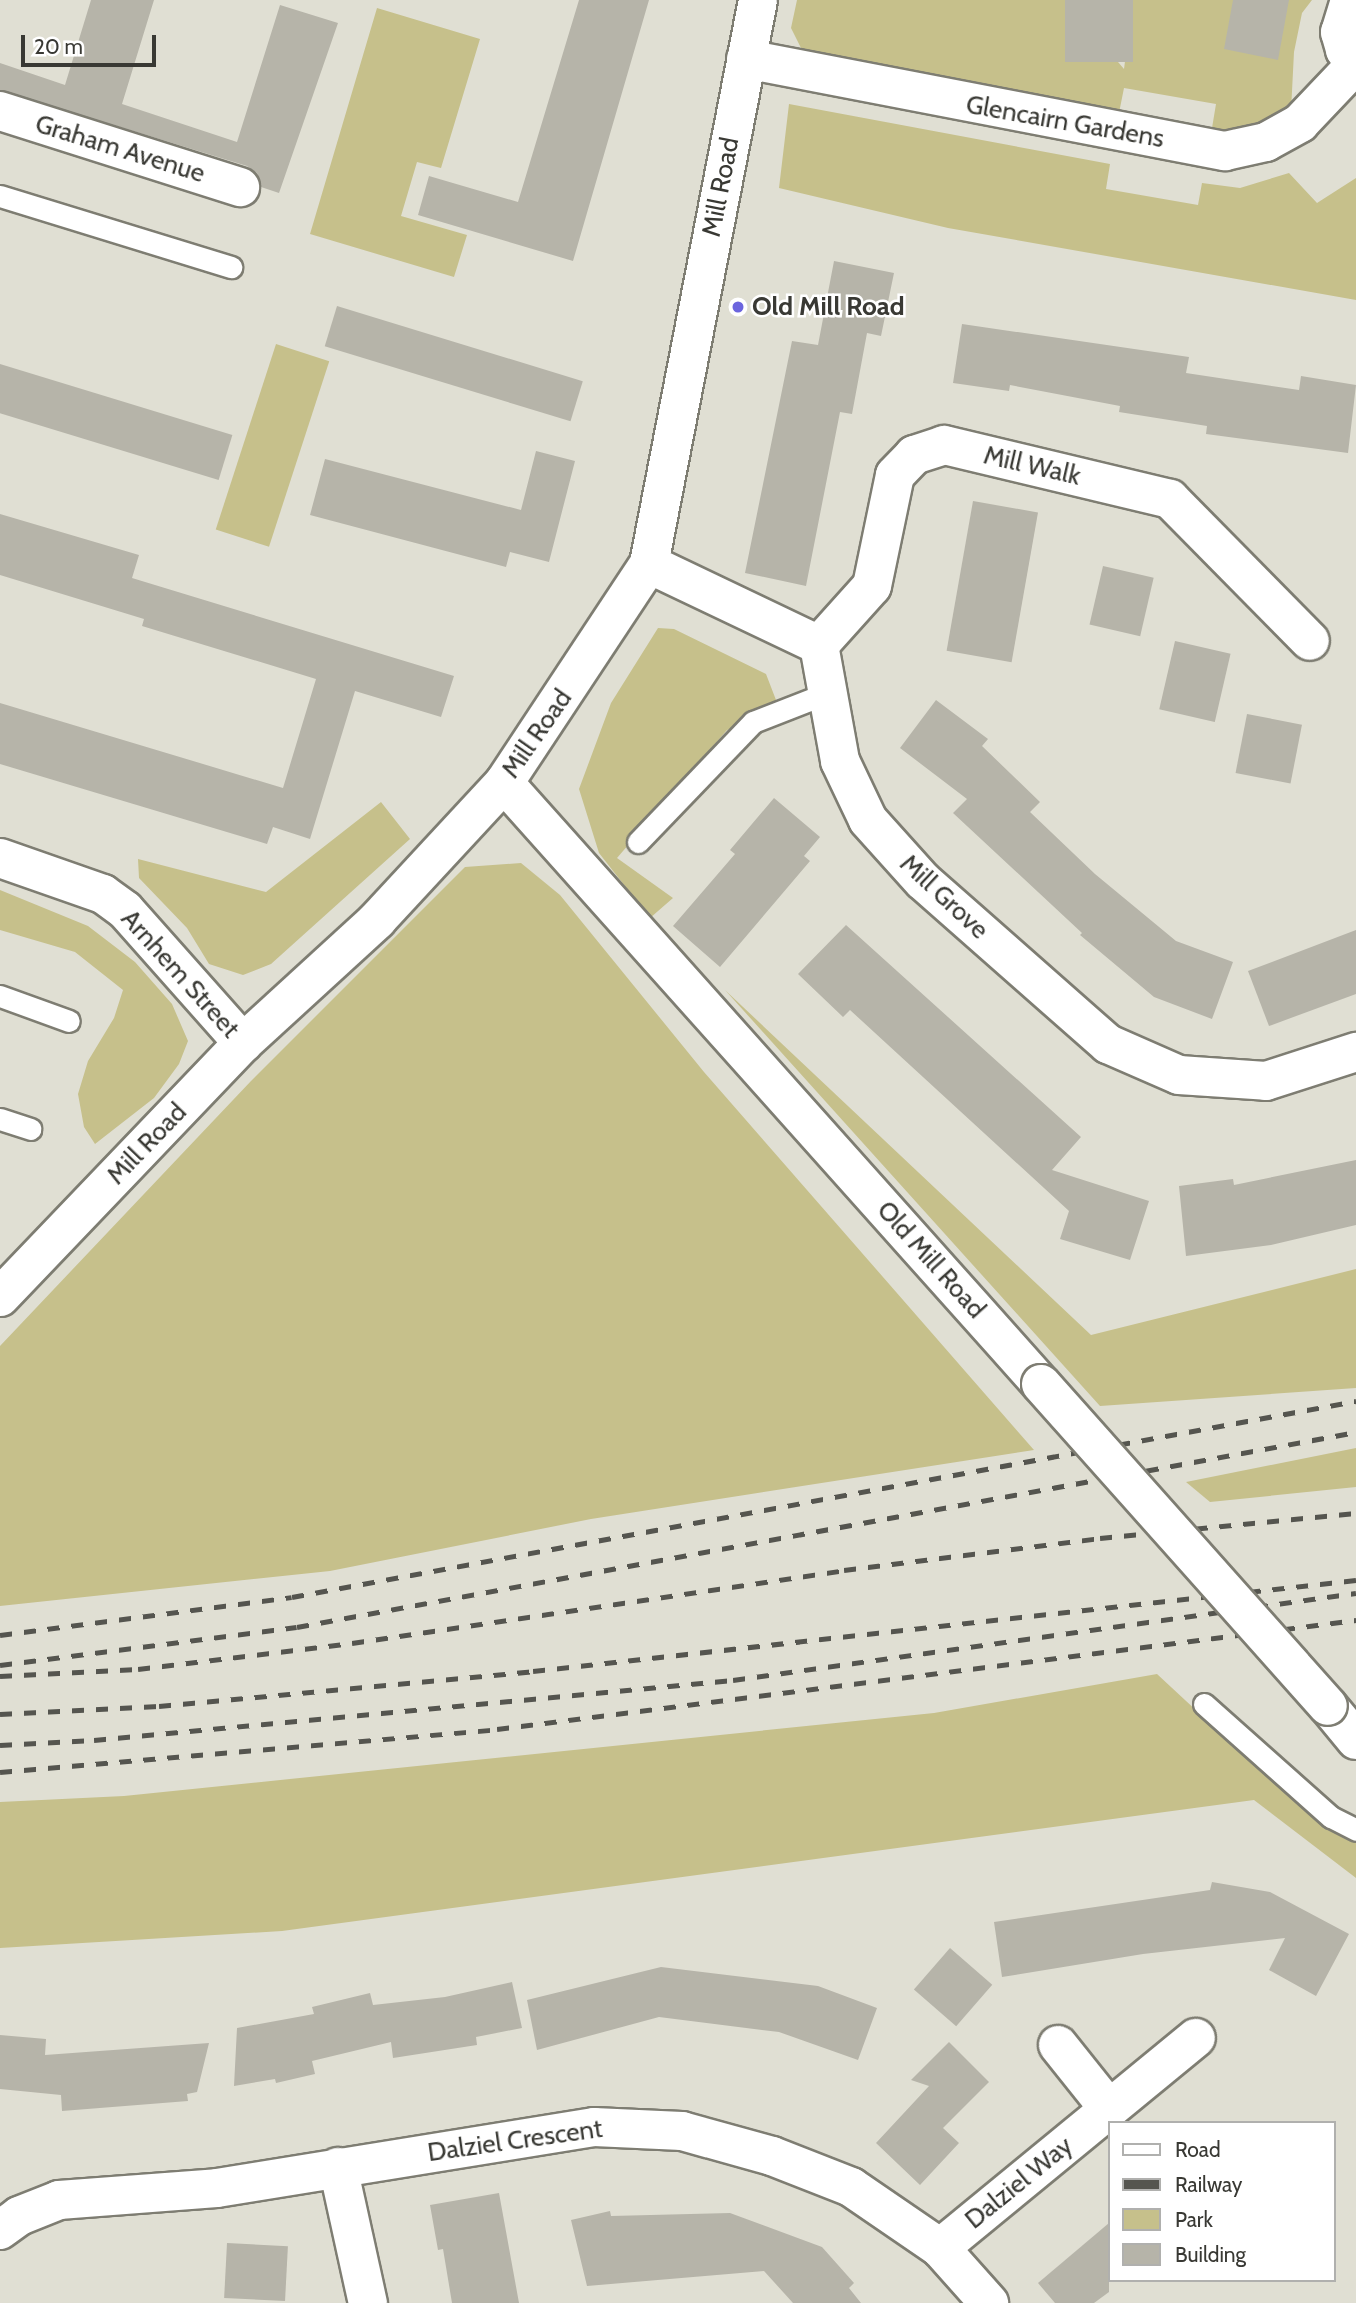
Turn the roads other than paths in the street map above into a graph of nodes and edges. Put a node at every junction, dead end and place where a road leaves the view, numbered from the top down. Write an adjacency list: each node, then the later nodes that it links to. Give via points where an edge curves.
1 (758, 0): 3 (street, Mill Road)
2 (1350, 0): 4 (street, Glencairn Gardens, via 1340,32 1345,50)
3 (746, 59): 4 (street, Glencairn Gardens, via 1225,151 1266,142 1300,123); 9 (street, Mill Road)
4 (1356, 63)
5 (0, 111): 6 (street, Graham Avenue)
6 (240, 187)
7 (0, 196): 8 (lane)
8 (230, 267)
9 (649, 564): 11 (street); 13 (street, Mill Road)
10 (1310, 641): 11 (street, Mill Walk, via 1170,499 944,445 914,455 895,475 872,586)
11 (819, 645): 12 (street, Mill Grove)
12 (825, 694): 14 (lane, via 753,722); 19 (street, Mill Grove, via 840,761 868,820 923,881 1108,1044 1179,1075 1266,1082)
13 (504, 783): 18 (street, Mill Road, via 377,920); 24 (street, Old Mill Road, bridge)
14 (638, 842)
15 (0, 858): 18 (street, Arnhem Street, via 103,894 125,910)
16 (0, 996): 17 (lane)
17 (69, 1021)
18 (243, 1043): 22 (street, Mill Road)
19 (1356, 1052)
20 (0, 1119): 21 (lane)
21 (30, 1129)
22 (0, 1297)
23 (1204, 1704): 25 (lane, via 1331,1817)
24 (1356, 1740)
25 (1356, 1830)
26 (1196, 2038): 28 (street, Dalziel Way)
27 (1058, 2045): 28 (street)
28 (1109, 2109): 31 (street, Dalziel Way)
29 (338, 2166): 30 (street, Dalziel Crescent, via 217,2188 59,2200 19,2216); 31 (street, Dalziel Crescent, via 594,2127 682,2131 772,2156 851,2187); 32 (street)
30 (0, 2230)
31 (940, 2248): 33 (street, Dalziel Crescent)
32 (368, 2303)
33 (989, 2303)

